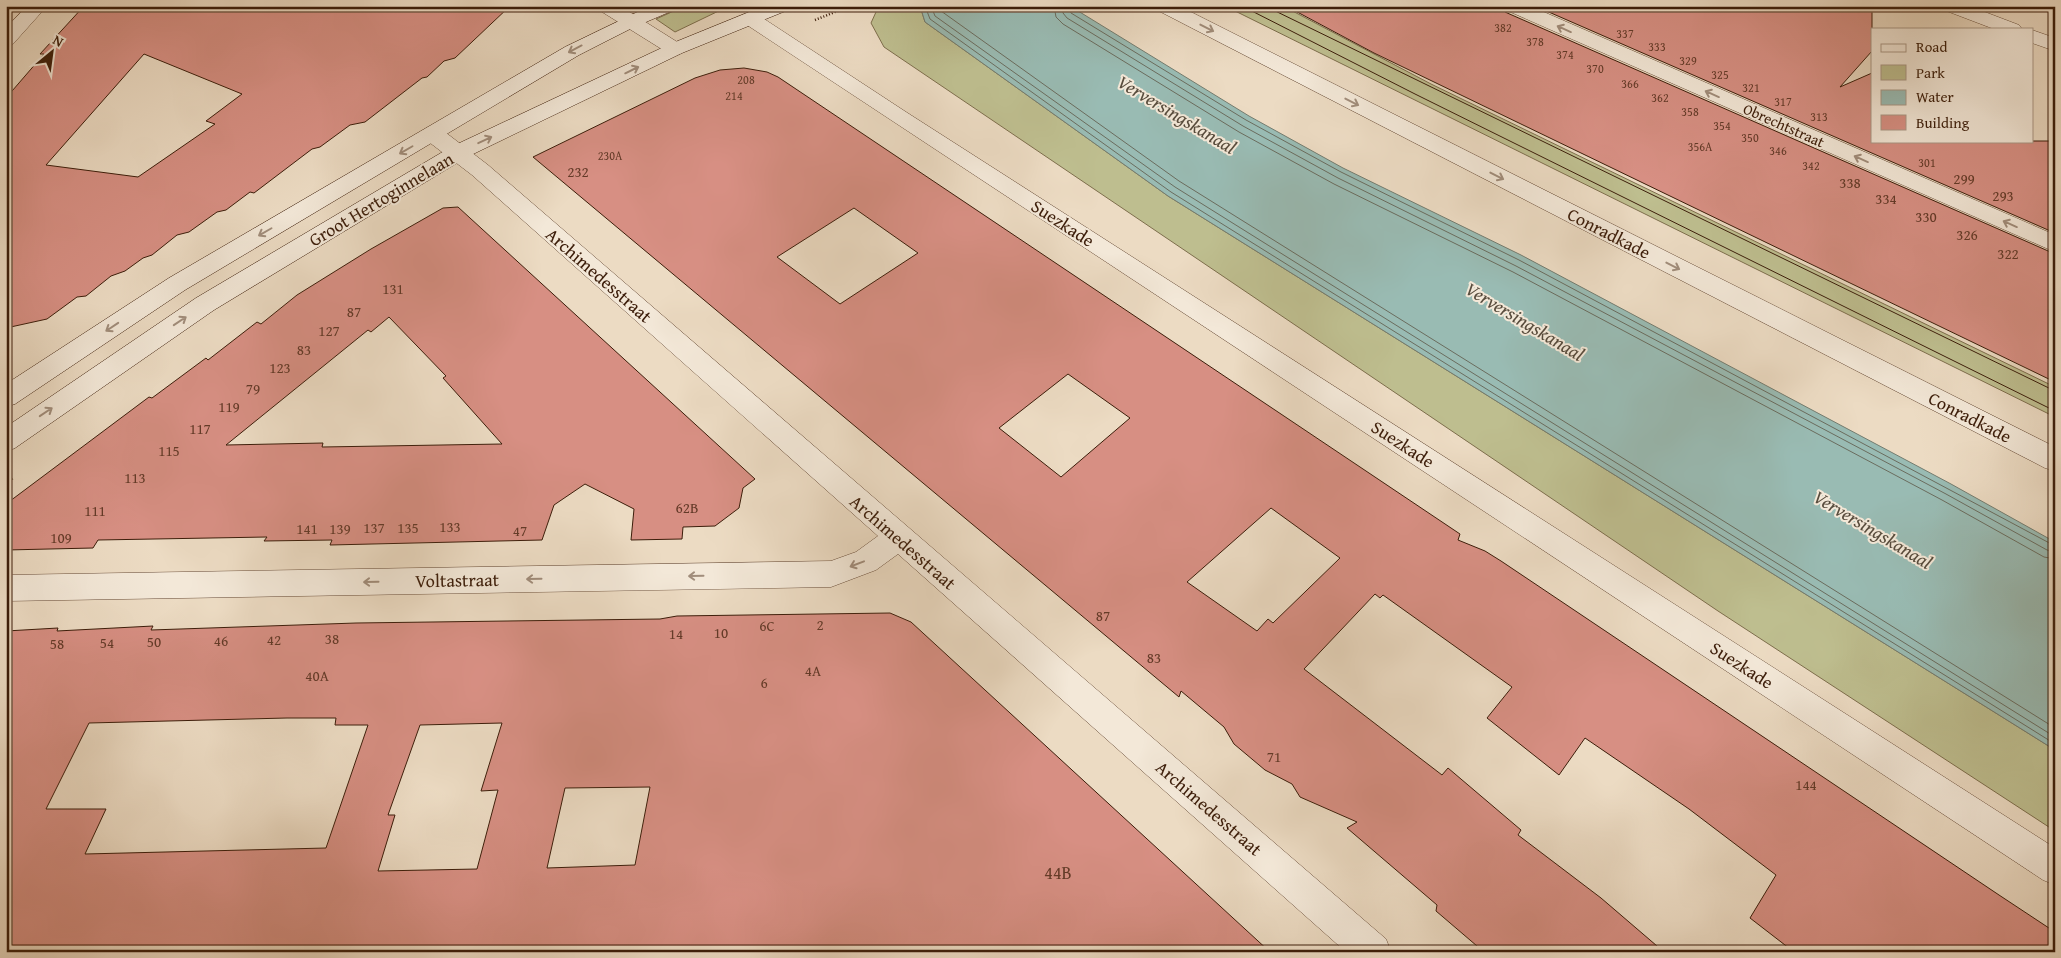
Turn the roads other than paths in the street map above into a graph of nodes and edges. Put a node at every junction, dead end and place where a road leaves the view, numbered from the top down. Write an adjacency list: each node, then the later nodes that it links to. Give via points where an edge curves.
1 (38, 6): 12 (street)
2 (606, 6): 9 (street)
3 (667, 6): 9 (street, Groot Hertoginnelaan)
4 (781, 6): 8 (street, Groot Hertoginnelaan)
5 (1164, 6): 20 (street, Conradkade, one-way to 20)
6 (1513, 6): 17 (street, Obrechtstraat, one-way to 6)
7 (1951, 6): 10 (street)
8 (752, 19): 14 (street, Groot Hertoginnelaan); 23 (street, Suezkade, via 899,118)
9 (631, 22): 14 (street); 15 (street, Groot Hertoginnelaan, one-way to 15, via 572,51)
10 (2009, 28)
11 (2034, 37): 13 (street)
12 (6, 40)
13 (2055, 44)
14 (675, 49): 16 (street, Groot Hertoginnelaan, one-way to 14)
15 (433, 134): 16 (street, Archimedesstraat); 18 (street, Groot Hertoginnelaan, one-way to 18, via 177,284)
16 (459, 152): 19 (street, Groot Hertoginnelaan, one-way to 16, via 205,304); 21 (street, Archimedesstraat)
17 (2055, 244)
18 (6, 397)
19 (6, 440)
20 (2055, 460)
21 (898, 538): 22 (street, Voltastraat, one-way to 22, via 866,561 831,574); 24 (street, Archimedesstraat)
22 (6, 588)
23 (2055, 868)
24 (1373, 952)

